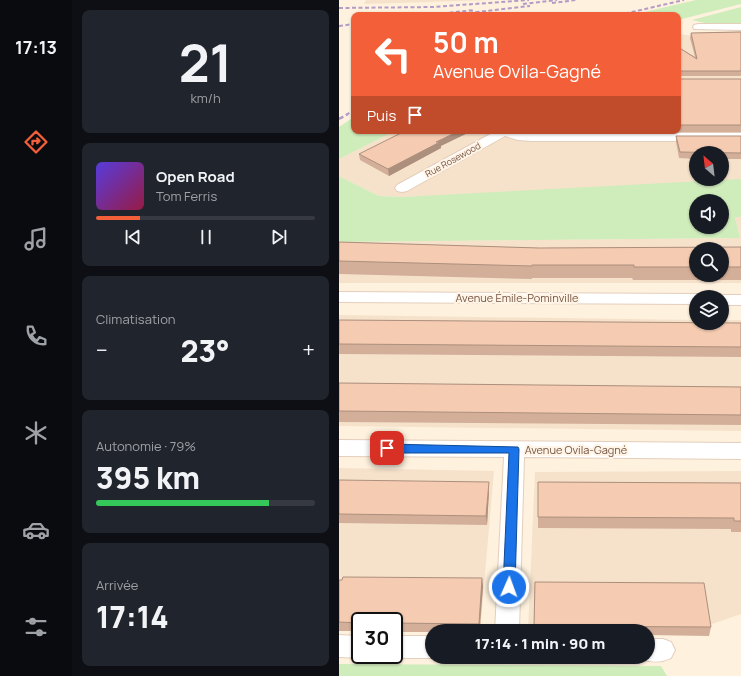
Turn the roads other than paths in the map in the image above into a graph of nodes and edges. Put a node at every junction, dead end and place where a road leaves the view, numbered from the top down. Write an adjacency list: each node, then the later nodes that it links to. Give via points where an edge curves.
1 (698, 27): 2 (street)
2 (741, 28)
3 (500, 134): 6 (street, Rue Rosewood)
4 (512, 134): 5 (street, via 532,137)
5 (741, 137)
6 (402, 188)
7 (339, 297): 8 (street, Avenue Émile-Pominville)
8 (689, 300)
9 (729, 300): 10 (street)
10 (741, 300)
11 (339, 448): 12 (street, Avenue Ovila-Gagné)
12 (514, 449): 13 (street, Avenue Ovila-Gagné); 14 (street)
13 (741, 451)
14 (507, 624)
15 (339, 646): 16 (street)
16 (351, 646)
17 (403, 647): 18 (street)
18 (425, 647)

